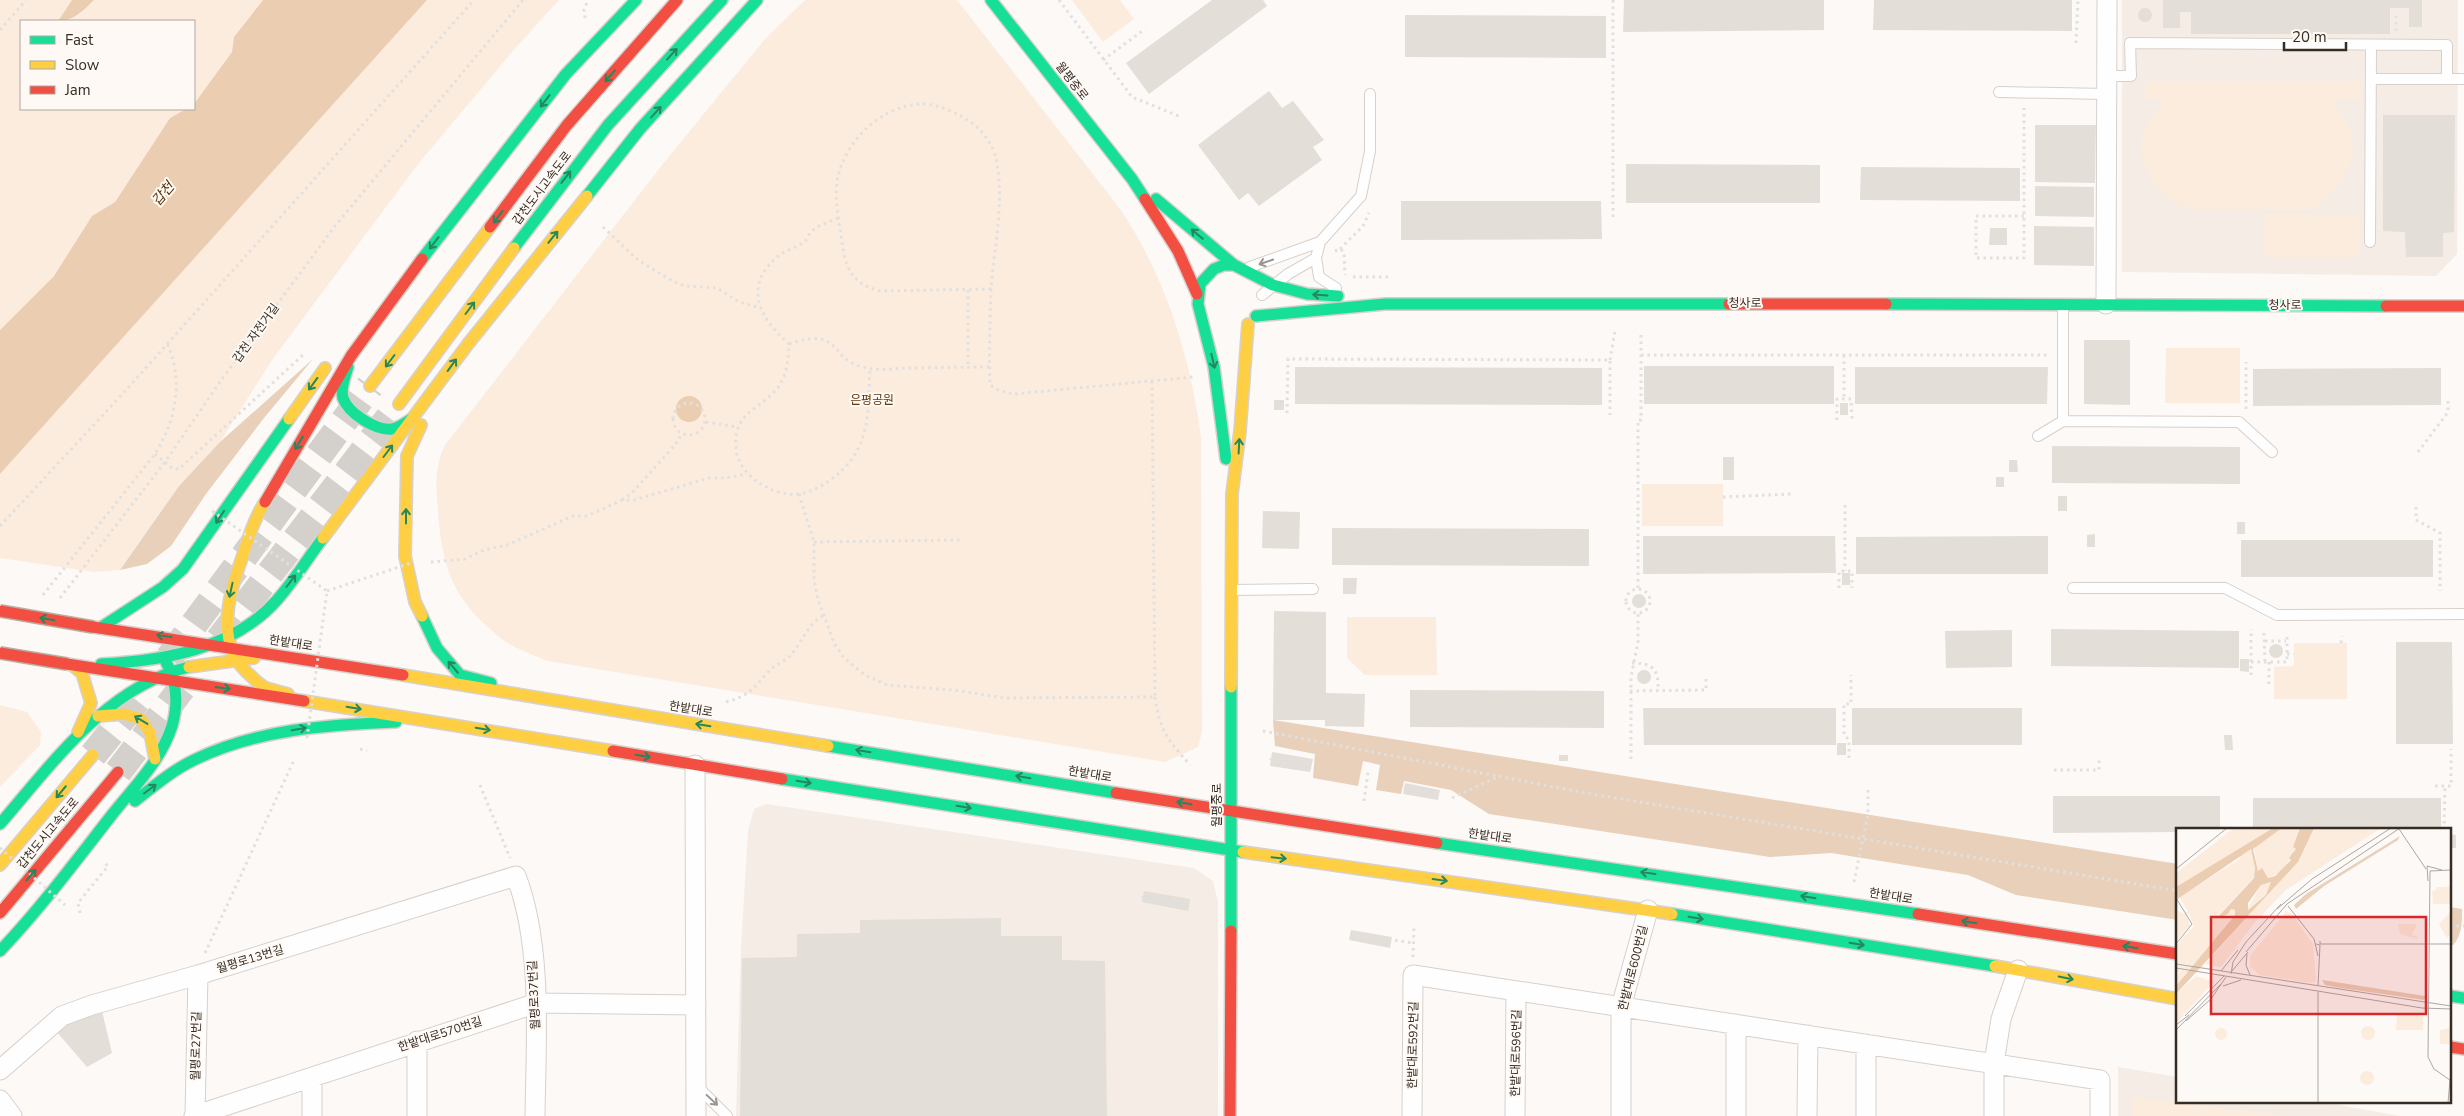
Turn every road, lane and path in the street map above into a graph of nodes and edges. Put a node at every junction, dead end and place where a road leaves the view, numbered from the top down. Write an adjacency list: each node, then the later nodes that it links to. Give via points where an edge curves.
1 (26, 0): 15 (path)
2 (474, 0): 57 (path)
3 (523, 0): 90 (path, 갑천 자전거길, via 335,226 222,378)
4 (588, 0): 14 (path, via 584,10)
5 (636, 0): 63 (street, one-way to 63, via 566,74 398,289)
6 (677, 0): 72 (street, 갑천도시고속도로, one-way to 72, via 567,125)
7 (722, 0): 75 (street, 갑천도시고속도로, one-way to 7, via 608,125)
8 (757, 0): 71 (street, one-way to 8, via 640,129)
9 (991, 0): 28 (street, 월평중로)
10 (1059, 0): 19 (path)
11 (1613, 0): 31 (path)
12 (2078, 0): 17 (path)
13 (2107, 0): 23 (street)
14 (586, 23)
15 (0, 30)
16 (1144, 30): 19 (path)
17 (2076, 43)
18 (2371, 44): 20 (lane); 21 (lane, via 2447,45); 23 (lane, via 2130,44 2131,76)
19 (1104, 60): 27 (path, via 1132,97)
20 (2371, 78): 21 (lane); 35 (lane)
21 (2447, 79): 22 (lane)
22 (2464, 79)
23 (2106, 85): 24 (lane); 49 (street)
24 (1999, 92)
25 (1370, 94): 34 (lane, via 1370,151 1361,196)
26 (2024, 108): 30 (path)
27 (1181, 117)
28 (1132, 179): 39 (street, one-way to 28); 44 (street, via 1178,251)
29 (1370, 209): 36 (path, via 1363,226)
30 (2024, 216): 30 (path, via 1976,216 1976,258 2024,258)
31 (1614, 217)
32 (838, 218): 42 (path, via 837,181 844,160 864,131 884,115 921,104 953,112 974,124 988,141 995,157 998,235); 43 (path, via 847,264 852,277 864,287 880,291); 51 (path, via 811,232 806,241 779,255 768,266 758,285)
33 (603, 227): 51 (path, via 638,260 674,282 717,288 739,302)
34 (1320, 242): 38 (lane); 39 (lane, one-way to 39)
35 (2370, 242)
36 (1340, 249): 37 (path); 40 (path, via 1344,252 1345,277)
37 (1334, 252)
38 (1316, 258): 41 (lane); 46 (lane, via 1319,277)
39 (1244, 270): 41 (street); 44 (street, via 1224,266 1214,269 1200,284); 45 (street, via 1259,285)
40 (1390, 277)
41 (1273, 285): 45 (lane); 46 (street, one-way to 41, via 1307,294)
42 (991, 289): 43 (path); 67 (path)
43 (968, 290): 66 (path)
44 (1197, 294): 52 (street)
45 (1262, 295): 53 (street, via 1260,306)
46 (1350, 297): 47 (street)
47 (1385, 304): 48 (street, 청사로); 53 (street, via 1274,313)
48 (2063, 304): 49 (street, 청사로); 82 (lane)
49 (2106, 304): 50 (street, 청사로)
50 (2464, 306)
51 (761, 308): 58 (path, via 768,323)
52 (1202, 314): 54 (street); 93 (street, one-way to 93, via 1214,367)
53 (1247, 323): 93 (street, one-way to 53, via 1239,454)
54 (1217, 327)
55 (1616, 331): 64 (path)
56 (1641, 331): 60 (path)
57 (167, 343): 89 (path, via 175,369 175,407 171,425); 100 (path)
58 (789, 344): 68 (path, via 823,339 852,362); 84 (path, via 786,370 776,390 746,413)
59 (311, 347): 90 (path, via 180,469 173,469)
60 (1641, 355): 61 (path); 106 (path)
61 (1844, 355): 62 (path); 74 (path)
62 (2053, 355)
63 (350, 356): 79 (street, via 343,386 345,402 372,424 391,429); 120 (street, one-way to 120, via 328,364 183,569 163,587); 126 (street, one-way to 126, via 257,515 232,585 226,619)
64 (1610, 360): 77 (path, via 1288,359); 78 (path)
65 (2246, 362): 76 (path)
66 (968, 367): 67 (path); 68 (path)
67 (989, 367): 70 (path, via 990,385 1000,392 1014,394)
68 (870, 369): 92 (path, via 868,419 858,448 851,460 831,479)
69 (1198, 376): 70 (path)
70 (1152, 379): 149 (path)
71 (442, 380): 79 (street); 150 (street, one-way to 71, via 460,675 437,648 415,602 406,556 407,456)
72 (370, 386)
73 (2448, 398): 88 (path, via 2448,412)
74 (1844, 399): 80 (path, via 1837,399); 81 (path, via 1851,399)
75 (399, 404)
76 (2246, 410)
77 (1287, 413)
78 (1610, 415)
79 (413, 418): 126 (street, one-way to 79, via 276,600)
80 (1837, 420)
81 (1852, 420)
82 (2063, 421): 86 (lane); 87 (lane, via 2239,422)
83 (706, 422): 84 (path); 85 (path, via 702,431 695,435); 85 (path, via 704,412 695,404 680,406 674,412 673,420 675,428)
84 (738, 427): 91 (path, via 736,451)
85 (682, 434): 96 (path, via 631,494)
86 (2038, 436)
87 (2272, 452)
88 (2418, 452)
89 (155, 454): 90 (path); 114 (path)
90 (165, 462): 115 (path, 갑천 자전거길)
91 (747, 474): 92 (path, via 776,490); 96 (path, via 709,478 634,500)
92 (799, 494): 102 (path)
93 (1232, 494): 111 (street, 월평중로)
94 (1792, 494): 95 (path)
95 (1723, 497)
96 (622, 500): 103 (path, via 599,512 572,516 466,559)
97 (1845, 505): 105 (path)
98 (2416, 507): 113 (path, via 2416,520 2440,533)
99 (212, 511): 112 (path, bridge)
100 (0, 526)
101 (960, 540): 102 (path)
102 (814, 542): 119 (path, via 814,579)
103 (431, 562)
104 (411, 563): 112 (path, bridge)
105 (1845, 571): 107 (path, via 1839,571); 108 (path, via 1852,571)
106 (1638, 588): 117 (path, via 1627,594 1625,601 1632,612); 117 (path, via 1644,590 1651,600 1645,612)
107 (1839, 588)
108 (1852, 588)
109 (2073, 588): 118 (lane, via 2225,588 2277,614)
110 (1313, 589): 111 (lane)
111 (1232, 590): 181 (street, 월평중로)
112 (327, 591): 156 (path, bridge)
113 (2440, 591)
114 (41, 597)
115 (56, 604)
116 (0, 611): 120 (street, 한밭대로, one-way to 116, bridge)
117 (1638, 614): 138 (path, via 1638,642)
118 (2464, 614)
119 (825, 615): 149 (path, via 834,643 844,658 865,675 887,685 1005,698); 152 (path, via 814,622 790,656 769,671 758,685 743,698)
120 (97, 627): 122 (street, 한밭대로)
121 (2251, 629): 137 (path)
122 (118, 630): 130 (street, 한밭대로, one-way to 122); 134 (street)
123 (2264, 633): 127 (path)
124 (2287, 636): 128 (path)
125 (2342, 636): 129 (path)
126 (229, 641): 130 (street, 한밭대로); 135 (street); 136 (street, 한밭대로)
127 (2264, 642): 128 (path); 139 (path)
128 (2287, 642): 132 (path)
129 (2341, 642)
130 (212, 644): 134 (street)
131 (0, 653): 140 (street, bridge)
132 (2287, 654): 133 (path); 139 (path, via 2287,662 2283,665)
133 (2294, 654)
134 (163, 658): 140 (street); 143 (street)
135 (237, 660): 136 (street); 143 (street); 151 (street, via 264,687)
136 (315, 660): 150 (street, 한밭대로)
137 (2251, 662): 139 (path); 142 (path)
138 (1632, 663): 147 (path); 148 (path, via 1647,663 1654,670)
139 (2267, 663): 146 (path)
140 (70, 665): 145 (street); 157 (street, via 82,673 91,704)
141 (1850, 675): 161 (path, via 1850,704 1844,704 1844,735 1848,740)
142 (2251, 675)
143 (174, 676): 145 (street); 151 (street, one-way to 151); 162 (street, via 178,689 174,716)
144 (1706, 676): 148 (path, via 1706,690)
145 (156, 678): 153 (street, via 121,697)
146 (2269, 688)
147 (1630, 691): 148 (path); 163 (path)
148 (1658, 691)
149 (1155, 698): 167 (path, via 1158,720 1165,735)
150 (547, 699): 181 (street, 한밭대로, one-way to 150)
151 (306, 700): 154 (street, one-way to 154)
152 (726, 702)
153 (98, 716): 157 (street); 162 (street, one-way to 153, via 149,726 140,718 128,714)
154 (435, 721): 166 (street, one-way to 166); 185 (street, one-way to 154, via 142,795 185,763 248,738 333,723)
155 (1263, 732): 172 (path)
156 (307, 738)
157 (70, 747): 182 (street)
158 (2451, 749): 175 (path, via 2451,786)
159 (93, 755): 188 (street, 갑천도시고속도로, one-way to 188)
160 (295, 758): 204 (path)
161 (1849, 758)
162 (155, 759): 185 (street)
163 (1631, 759)
164 (2099, 760): 169 (path, via 2099,770)
165 (1312, 764): 168 (path, via 1277,757 1271,759)
166 (695, 765): 187 (street, one-way to 187); 210 (street)
167 (1190, 765)
168 (1311, 769)
169 (2054, 770)
170 (118, 772): 197 (street, 갑천도시고속도로, one-way to 170)
171 (1368, 772): 180 (path)
172 (1497, 777): 179 (path); 184 (path)
173 (480, 785): 189 (path)
174 (2435, 786): 175 (path)
175 (2445, 786): 183 (path)
176 (1404, 788): 178 (path)
177 (1868, 789): 184 (path)
178 (1439, 795)
179 (1452, 798)
180 (1364, 802)
181 (1232, 812): 187 (street, 월평중로); 203 (street, 한밭대로, one-way to 181)
182 (0, 824)
183 (2444, 828)
184 (1863, 840): 190 (path); 191 (path)
185 (89, 845): 202 (street)
186 (0, 848): 194 (path, bridge)
187 (1231, 851): 196 (street, one-way to 196); 228 (street, 월평중로)
188 (0, 865)
189 (513, 868): 204 (street, 월평로13번길); 209 (street, 월평로37번길, via 526,903)
190 (1854, 883)
191 (2176, 891)
192 (78, 903): 198 (path)
193 (1190, 903): 195 (path, via 1148,895 1143,897)
194 (65, 906)
195 (1189, 907)
196 (1648, 910): 205 (street, one-way to 205); 211 (street, 한밭대로600번길)
197 (0, 913)
198 (80, 913)
199 (1414, 927): 201 (path)
200 (1350, 934): 201 (path)
201 (1414, 943): 206 (path)
202 (0, 951)
203 (2176, 954)
204 (200, 966): 217 (street, 월평로13번길, via 62,1016); 222 (street, 월평로27번길)
205 (2018, 970): 208 (street, one-way to 208); 216 (street, via 2001,1019)
206 (1413, 975): 207 (street); 229 (street, 한밭대로592번길)
207 (1516, 990): 211 (street); 230 (street, 한밭대로596번길)
208 (2176, 999)
209 (537, 1003): 210 (street, 한밭대로570번길); 214 (street, 한밭대로570번길); 225 (street, 월평로37번길)
210 (696, 1004): 219 (street)
211 (1621, 1007): 212 (street); 231 (street, 한밭대로600번길)
212 (1736, 1024): 213 (street); 232 (street)
213 (1808, 1035): 215 (street); 233 (street)
214 (417, 1041): 218 (street, 한밭대로570번길); 224 (street)
215 (1866, 1044): 216 (street); 234 (street)
216 (1994, 1063): 235 (street); 236 (street, via 2100,1080)
217 (0, 1070)
218 (312, 1077): 222 (street, 한밭대로570번길); 223 (street)
219 (696, 1085): 226 (street); 227 (lane, one-way to 227)
220 (0, 1100): 221 (street)
221 (12, 1116)
222 (195, 1116)
223 (312, 1116)
224 (417, 1116)
225 (535, 1116)
226 (696, 1116)
227 (727, 1116)
228 (1230, 1116)
229 (1412, 1116)
230 (1515, 1116)
231 (1621, 1116)
232 (1736, 1116)
233 (1807, 1116)
234 (1866, 1116)
235 (1994, 1116)
236 (2100, 1116)

